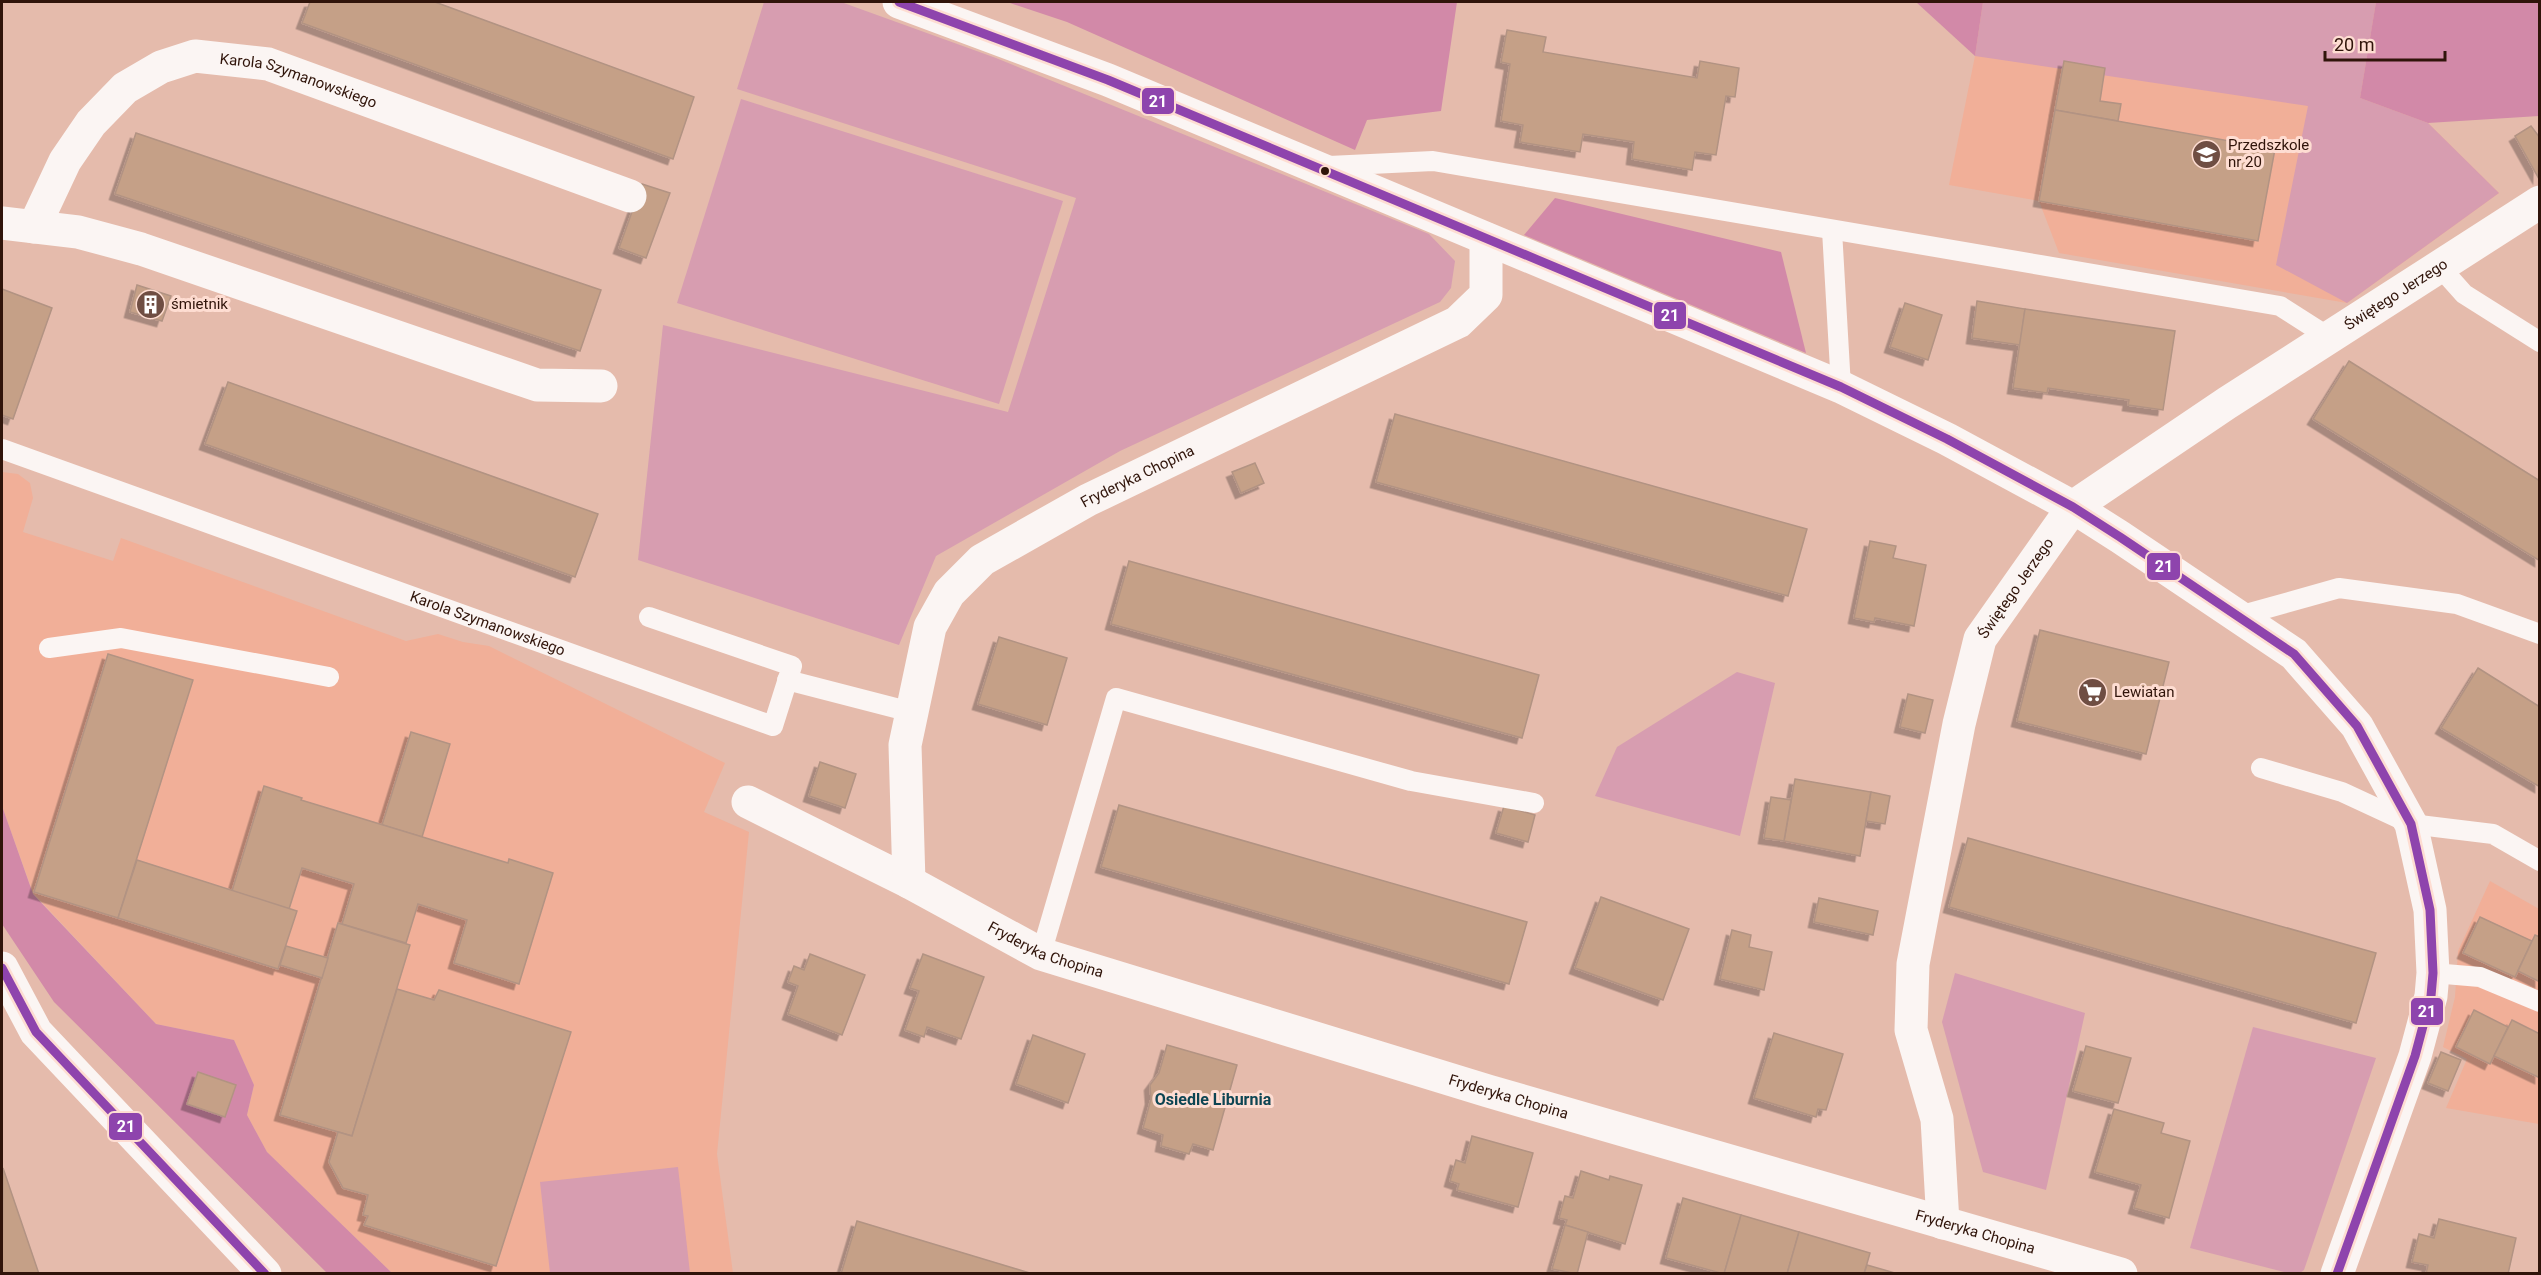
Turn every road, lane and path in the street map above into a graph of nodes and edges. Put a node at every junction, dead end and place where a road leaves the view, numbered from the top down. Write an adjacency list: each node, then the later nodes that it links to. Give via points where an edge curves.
1 (899, 2): 2 (street, via 1108,80)
2 (1315, 167): 7 (lane, via 1433,161); 8 (street)
3 (630, 196): 6 (street, Karola Szymanowskiego, via 268,64 195,56 161,67 125,88 91,123 65,161)
4 (2540, 202): 9 (street, Świętego Jerzego)
5 (2, 224): 6 (street)
6 (34, 227): 12 (street, via 78,232 141,249 537,385)
7 (1832, 230): 10 (lane, via 2280,306); 13 (lane)
8 (1486, 239): 13 (street); 22 (street, Fryderyka Chopina, via 1486,295 1458,321 1088,500 982,560 949,593 930,627)
9 (2439, 266): 10 (street, Świętego Jerzego); 11 (lane, via 2464,294)
10 (2330, 338): 15 (street, Świętego Jerzego)
11 (2540, 342)
12 (601, 386)
13 (1841, 387): 15 (street)
14 (2, 449): 21 (lane, Karola Szymanowskiego, via 773,726)
15 (2073, 507): 16 (street); 33 (street, Świętego Jerzego, via 1980,639 1959,724 1913,964 1911,1030 1937,1119)
16 (2239, 616): 18 (lane, via 2339,588 2457,604); 26 (street, via 2294,654 2357,726)
17 (649, 617): 21 (lane, via 792,666)
18 (2540, 634)
19 (49, 648): 20 (lane, via 121,638)
20 (329, 677)
21 (787, 680): 22 (lane)
22 (911, 712): 28 (street, Fryderyka Chopina, via 905,745)
23 (2261, 768): 26 (lane, via 2342,792)
24 (748, 802): 28 (street, Fryderyka Chopina)
25 (1534, 803): 29 (lane, via 1411,781 1116,698)
26 (2411, 824): 27 (lane, via 2493,834); 31 (street, via 2430,910)
27 (2540, 861)
28 (909, 882): 29 (street, Fryderyka Chopina)
29 (1041, 954): 33 (street, Fryderyka Chopina, via 1476,1087)
30 (2, 968): 34 (street, via 36,1032)
31 (2433, 973): 32 (lane, via 2480,977); 36 (street, via 2415,1056)
32 (2540, 1002)
33 (1943, 1223): 35 (street, Fryderyka Chopina)
34 (265, 1274)
35 (2121, 1274)
36 (2337, 1274)

